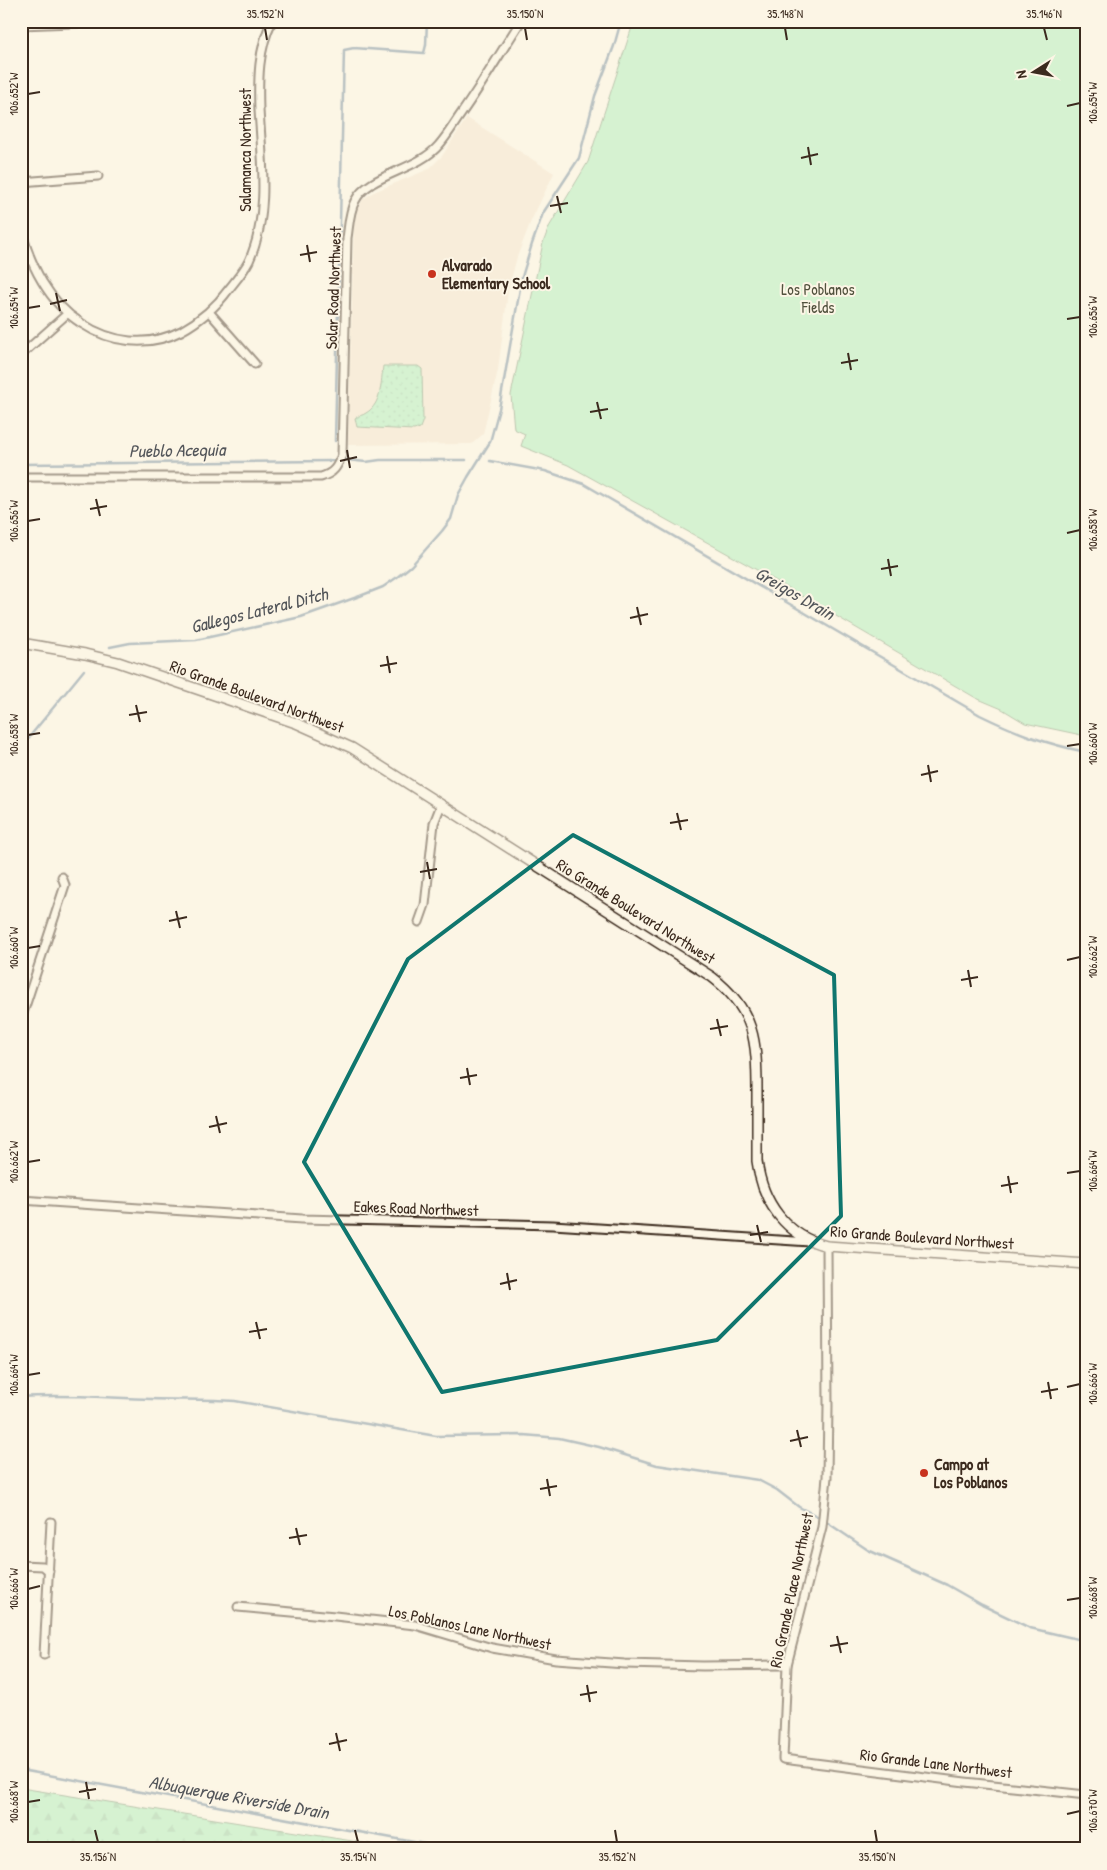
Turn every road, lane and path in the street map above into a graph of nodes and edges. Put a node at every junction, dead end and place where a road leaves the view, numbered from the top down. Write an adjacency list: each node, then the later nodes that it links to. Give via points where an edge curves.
1 (272, 21): 8 (street, Salamanca Northwest, via 259,68 262,188 259,222 245,267)
2 (521, 21): 12 (street, Solar Road Northwest, via 439,146 405,169 373,182 355,201 347,238 342,456 331,474 321,477)
3 (98, 22): 4 (street)
4 (21, 25)
5 (98, 176): 6 (street)
6 (21, 182)
7 (21, 229): 9 (street, Salamanca Northwest, via 35,269)
8 (210, 313): 9 (street, Salamanca Northwest, via 172,336 139,342 107,337); 11 (street)
9 (67, 314): 10 (street)
10 (21, 355)
11 (256, 364)
12 (21, 478)
13 (21, 642): 14 (street, Rio Grande Boulevard Northwest, via 118,662 296,723 352,748)
14 (441, 805): 16 (street, via 434,823 425,905); 19 (street, Rio Grande Boulevard Northwest, via 712,976 738,1001 756,1041 759,1175 774,1210 790,1228)
15 (62, 877): 17 (street, via 65,885)
16 (419, 922)
17 (21, 1018)
18 (21, 1200): 19 (street, Eakes Road Northwest, via 302,1218 553,1225)
19 (810, 1242): 20 (street, Rio Grande Boulevard Northwest)
20 (827, 1246): 21 (street, Rio Grande Boulevard Northwest); 27 (street, Rio Grande Place Northwest, via 827,1477 822,1526)
21 (1086, 1264)
22 (51, 1522): 24 (street)
23 (21, 1565): 24 (street, via 43,1566)
24 (49, 1571): 26 (street)
25 (238, 1607): 27 (street, Los Poblanos Lane Northwest, via 415,1625 492,1648 556,1659 625,1664)
26 (44, 1655)
27 (787, 1665): 28 (street, Rio Grande Place Northwest)
28 (783, 1759): 29 (street, Rio Grande Lane Northwest)
29 (1086, 1795)

